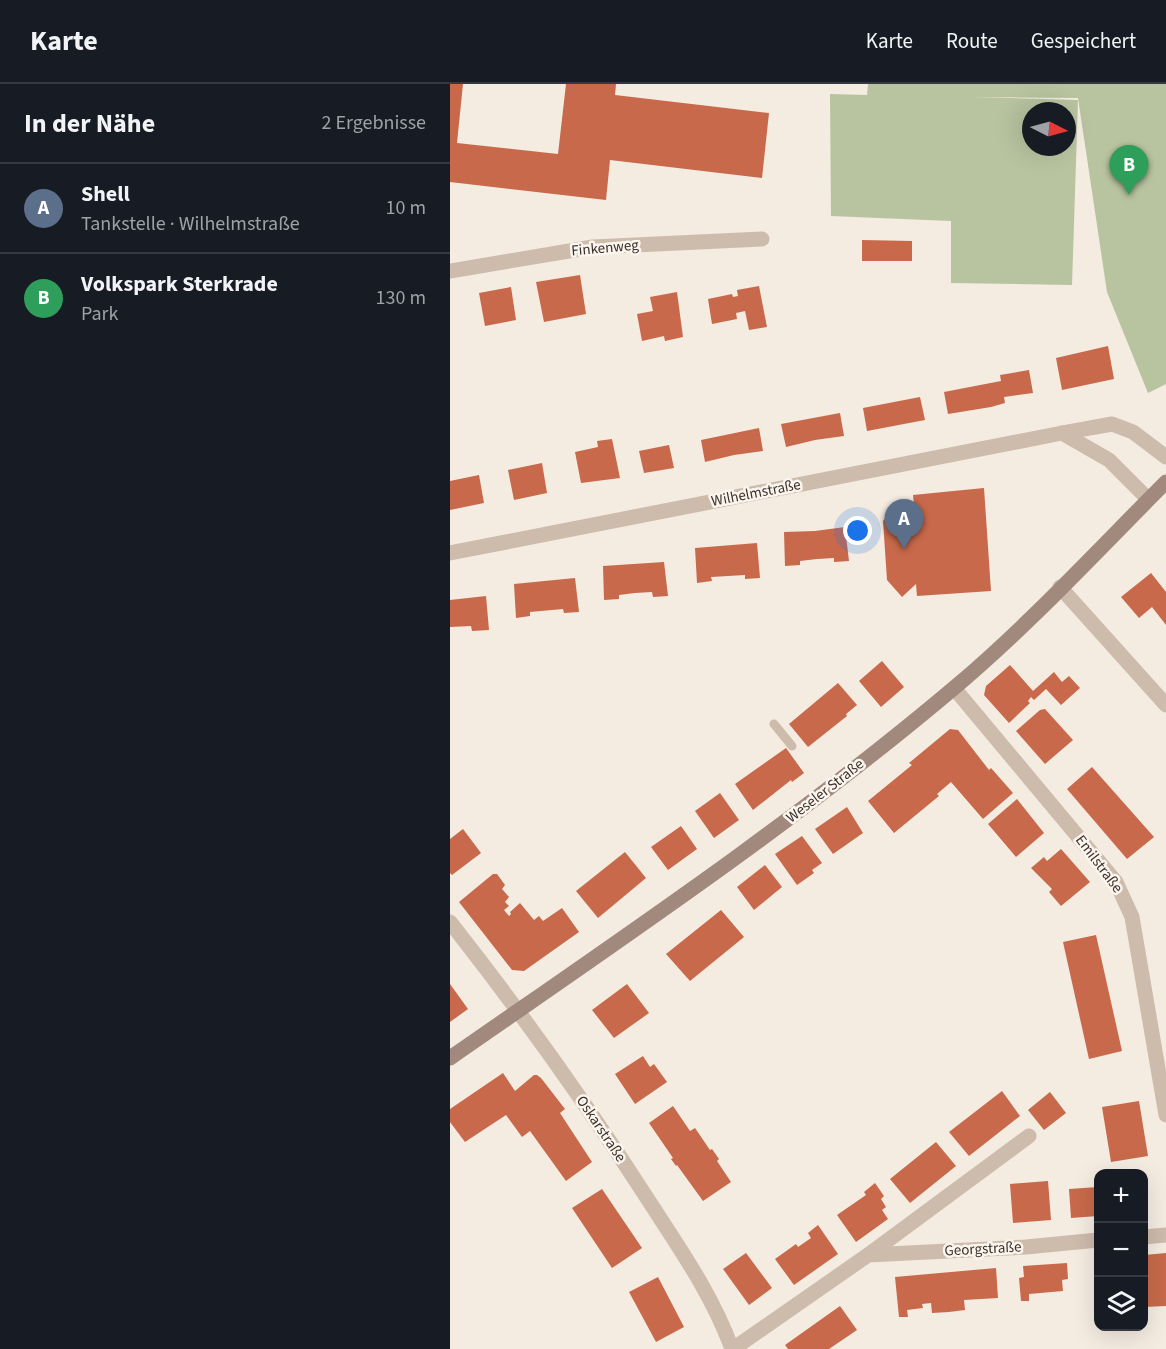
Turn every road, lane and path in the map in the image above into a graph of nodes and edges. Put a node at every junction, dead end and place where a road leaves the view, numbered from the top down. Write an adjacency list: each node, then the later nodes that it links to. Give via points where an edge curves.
1 (762, 239): 2 (street, Finkenweg, via 593,247)
2 (450, 271)
3 (1062, 433): 4 (street, Wilhelmstraße, via 1113,424 1133,432); 6 (street, via 1109,460); 7 (street, Wilhelmstraße)
4 (1166, 457)
5 (1166, 482): 6 (main road, Weseler Straße)
6 (1148, 499): 8 (main road, Weseler Straße)
7 (450, 553)
8 (1060, 587): 9 (main road, Weseler Straße); 10 (street)
9 (954, 688): 14 (main road, Weseler Straße, via 709,878); 16 (street, Emilstraße, via 1116,882 1132,917)
10 (1166, 705)
11 (774, 724): 12 (lane)
12 (792, 746)
13 (450, 922): 14 (street, Oskarstraße)
14 (519, 1010): 15 (main road, Weseler Straße); 22 (street, Oskarstraße, via 698,1276)
15 (450, 1058)
16 (1166, 1115)
17 (1029, 1136): 21 (street)
18 (1166, 1235): 19 (street)
19 (1148, 1237)
20 (1094, 1240): 21 (street, Georgstraße)
21 (868, 1255): 22 (street)
22 (732, 1349)

